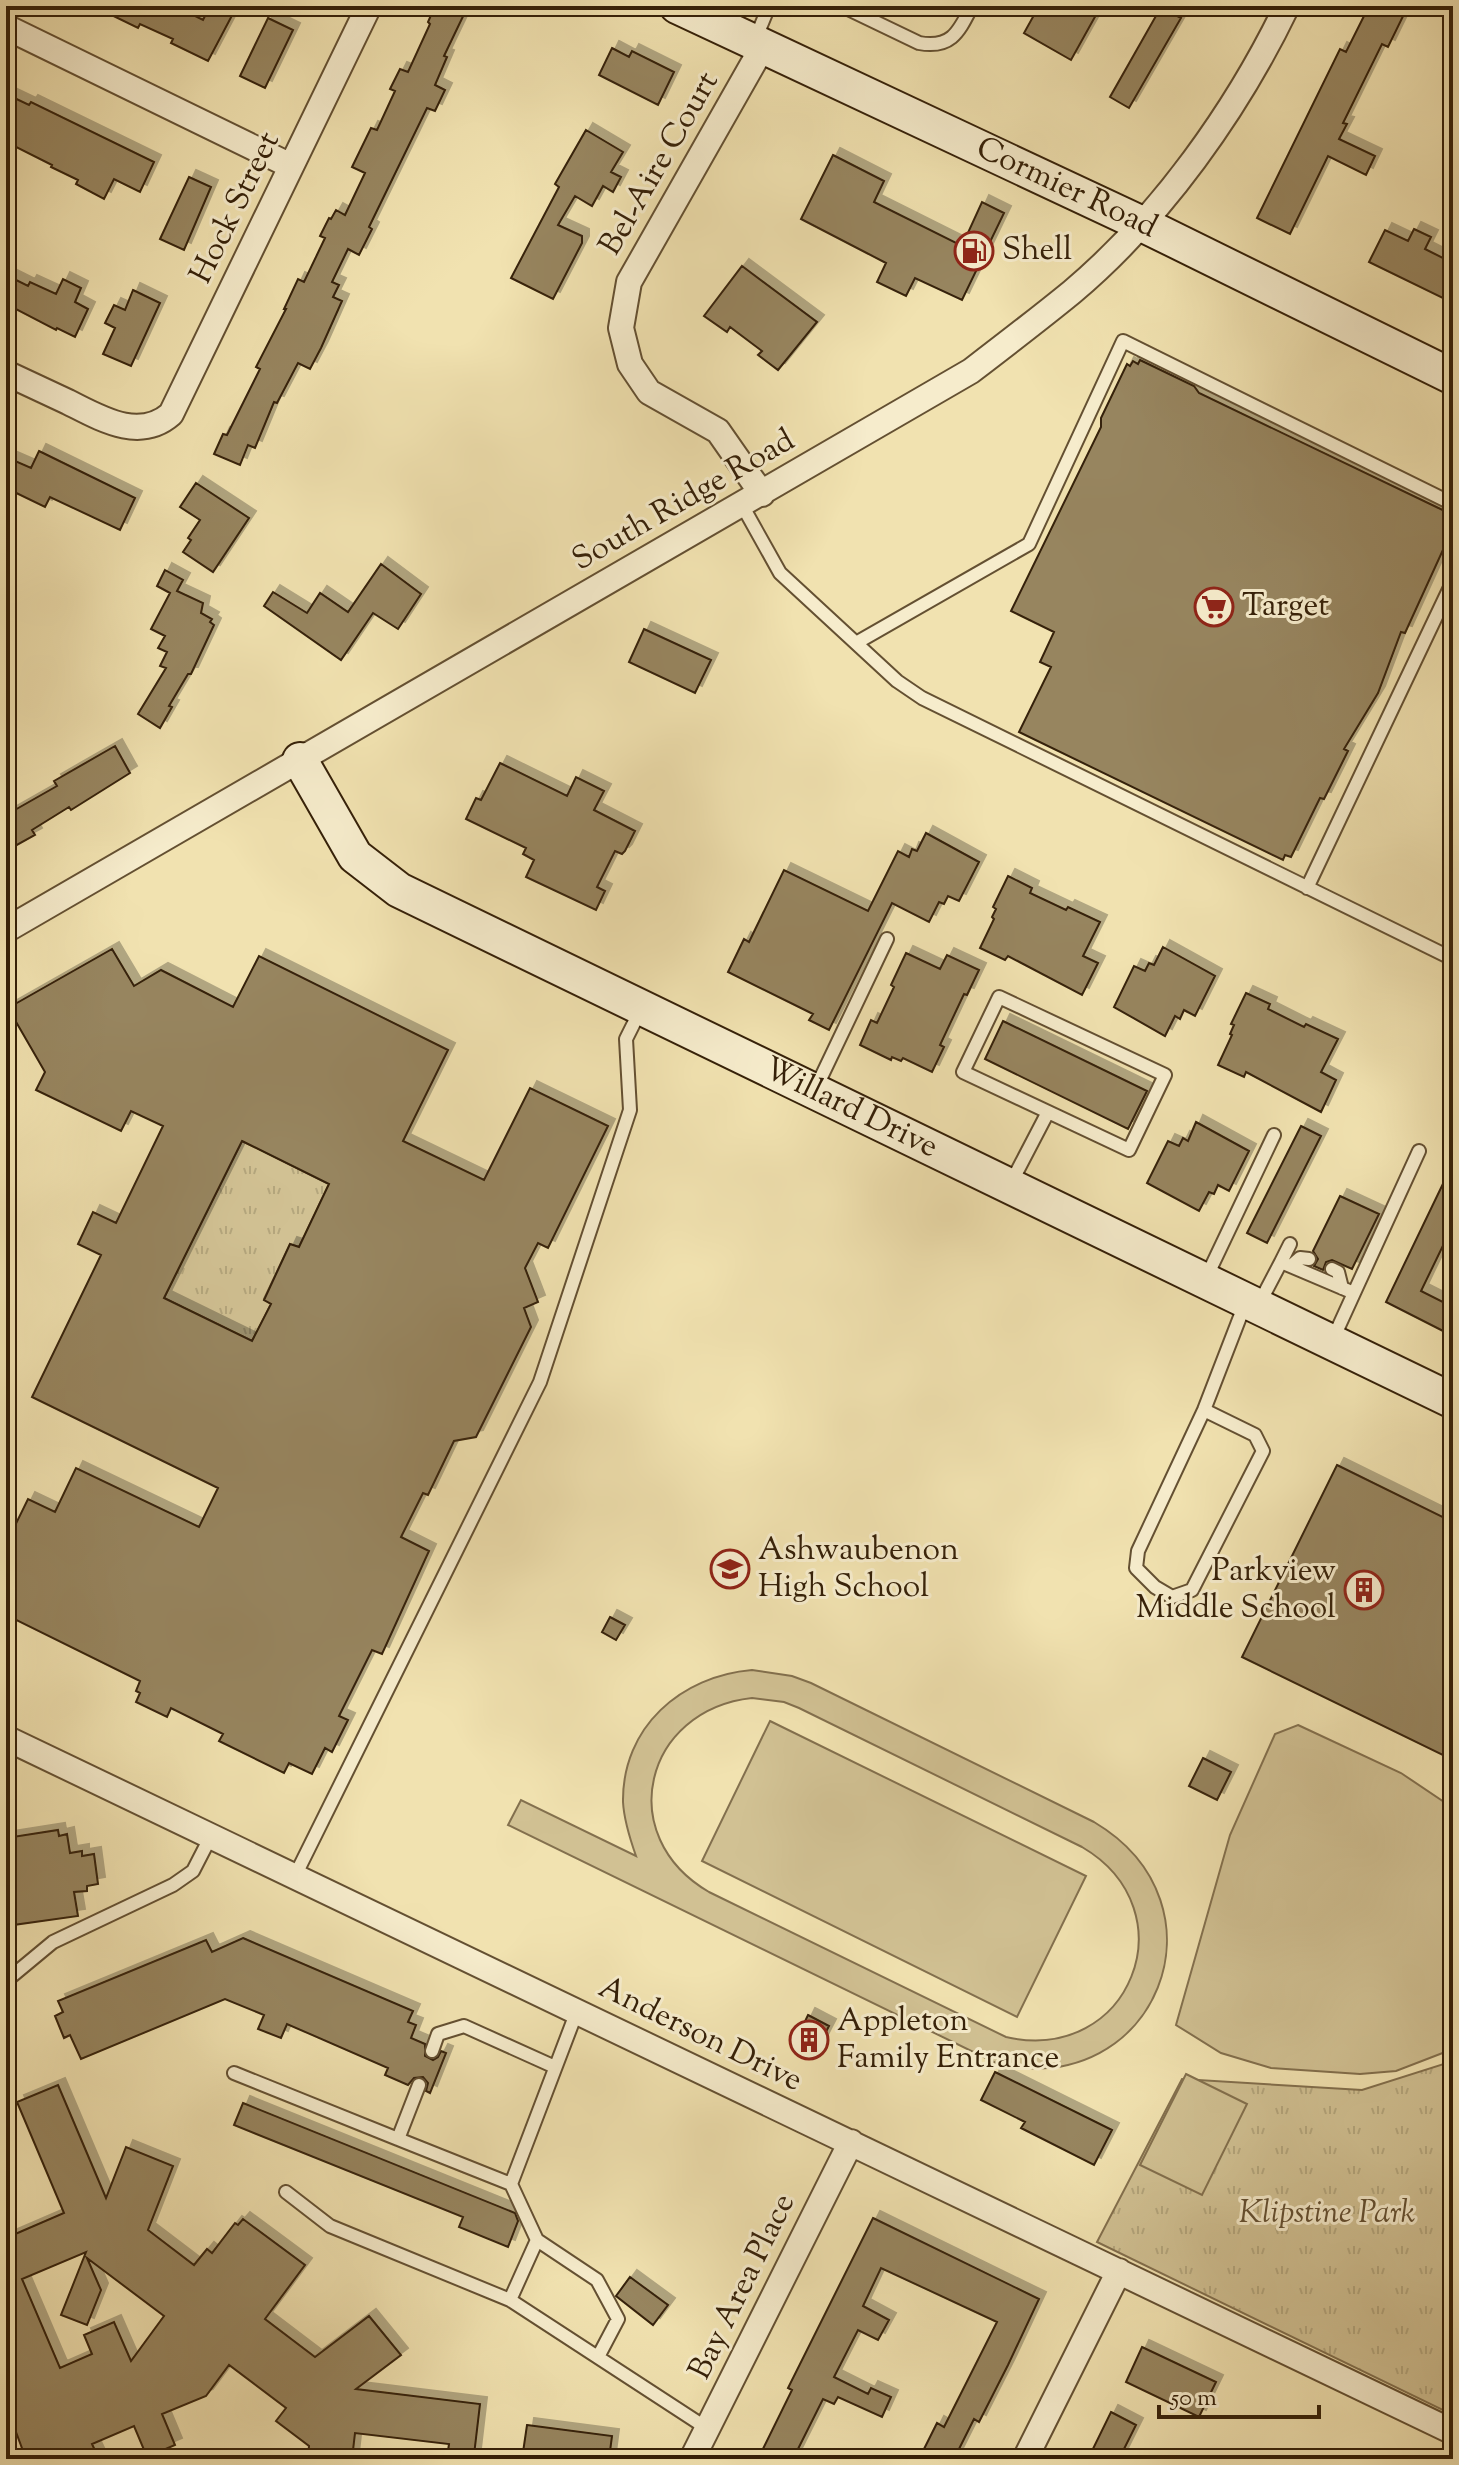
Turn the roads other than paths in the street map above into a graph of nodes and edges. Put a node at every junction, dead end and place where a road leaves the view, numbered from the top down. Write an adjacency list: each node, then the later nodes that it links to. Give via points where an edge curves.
1 (369, 6): 9 (street, Hock Street)
2 (677, 6): 8 (street, Cormier Road)
3 (769, 6): 8 (lane)
4 (842, 6): 5 (lane, via 932,45 946,43 959,31)
5 (972, 6)
6 (1287, 6): 10 (street, South Ridge Road, via 1207,141)
7 (6, 27): 9 (street)
8 (758, 46): 10 (street, Cormier Road); 13 (street, Bel-Aire Court, via 629,282 621,328 630,364 649,392 718,431)
9 (291, 166): 11 (street, Hock Street, via 180,398 161,423 121,425 105,420)
10 (1142, 224): 12 (street, Cormier Road); 13 (street, South Ridge Road, via 1074,291 971,371)
11 (6, 373)
12 (1453, 377)
13 (752, 500): 16 (lane, via 780,573); 17 (street, South Ridge Road)
14 (1453, 504): 16 (lane, via 1123,341 1029,544)
15 (1453, 581): 18 (lane)
16 (856, 643): 18 (lane, via 922,698)
17 (300, 760): 19 (street, South Ridge Road); 22 (street, Willard Drive, via 355,856 399,890)
18 (1307, 888): 21 (lane)
19 (6, 930)
20 (887, 939): 23 (lane)
21 (1453, 959)
22 (642, 1008): 23 (street, Willard Drive); 40 (lane, via 626,1039 630,1110 540,1382)
23 (813, 1093): 27 (street, Willard Drive)
24 (1048, 1112): 24 (lane, via 1129,1150 1165,1075 999,997 963,1072); 27 (lane)
25 (1274, 1135): 32 (lane)
26 (1419, 1151): 33 (lane)
27 (1010, 1186): 32 (street, Willard Drive)
28 (1290, 1244): 30 (lane)
29 (1309, 1259): 30 (lane)
30 (1286, 1264): 33 (lane); 34 (lane)
31 (1332, 1269): 33 (lane)
32 (1204, 1281): 34 (street, Willard Drive)
33 (1348, 1290): 35 (lane)
34 (1252, 1304): 35 (street, Willard Drive); 37 (lane)
35 (1332, 1342): 36 (street, Willard Drive)
36 (1453, 1401)
37 (1204, 1410): 37 (lane, via 1138,1551 1136,1568 1172,1597 1192,1590 1263,1451 1255,1435)
38 (6, 1738): 39 (street, Anderson Drive)
39 (211, 1836): 40 (street, Anderson Drive); 41 (lane, via 193,1871 53,1942)
40 (295, 1876): 42 (street, Anderson Drive)
41 (6, 1981)
42 (577, 2011): 44 (lane); 48 (street, Anderson Drive)
43 (432, 2051): 44 (lane, via 438,2034 464,2026)
44 (555, 2067): 49 (lane)
45 (234, 2073): 47 (lane)
46 (419, 2085): 47 (lane)
47 (398, 2139): 49 (lane)
48 (851, 2142): 52 (street, Anderson Drive); 55 (street, Bay Area Place)
49 (511, 2184): 51 (lane)
50 (286, 2192): 53 (lane, via 330,2226)
51 (537, 2240): 53 (lane); 54 (lane, via 597,2280 618,2319)
52 (1119, 2271): 56 (street, Anderson Drive); 58 (street)
53 (510, 2300): 54 (lane)
54 (598, 2357): 55 (lane)
55 (708, 2429): 57 (street, Bay Area Place)
56 (1453, 2432)
57 (692, 2459)
58 (1025, 2459)

